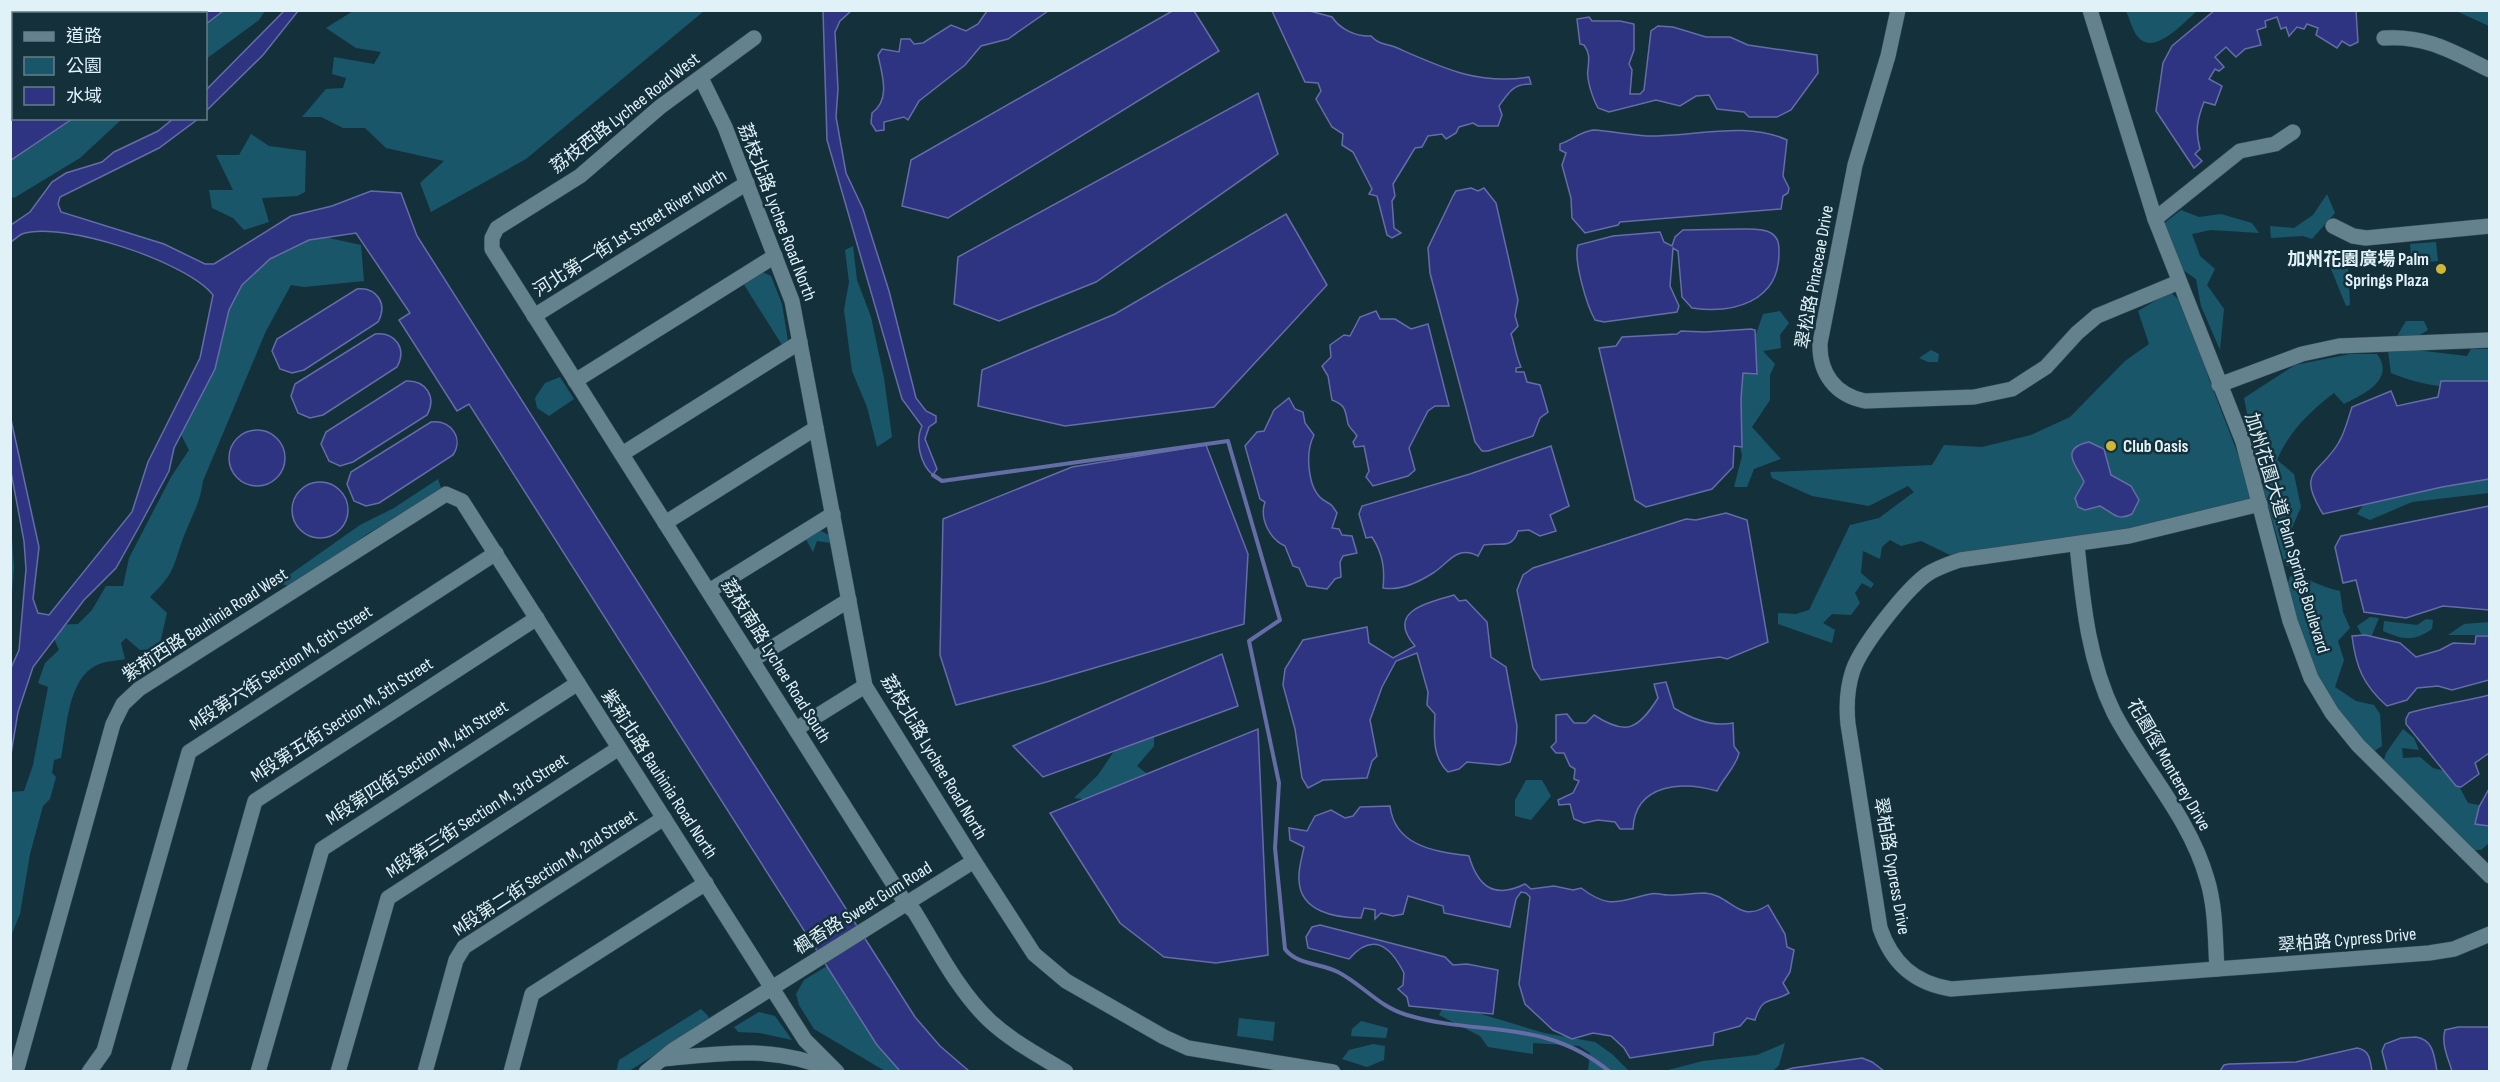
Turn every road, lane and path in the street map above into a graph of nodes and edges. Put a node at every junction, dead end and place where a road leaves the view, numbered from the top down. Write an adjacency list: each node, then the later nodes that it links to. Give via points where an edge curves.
1 (1898, 10): 14 (street, 翠松路 Pinaceae Drive, via 1855,165 1820,343 1821,362 1835,387 1865,400 2000,393 2036,376 2097,316)
2 (2090, 10): 9 (street, 加州花園大道 Palm Springs Boulevard)
3 (754, 38): 6 (street, 荔枝西路 Lychee Road West)
4 (2384, 38): 5 (street, via 2406,36 2424,40)
5 (2490, 70)
6 (701, 78): 8 (street, 荔枝北路 Lychee Road North); 12 (street, 荔枝西路 Lychee Road West, via 660,107 580,176 497,228)
7 (2293, 132): 9 (street, via 2275,144 2240,151)
8 (747, 183): 13 (street, 荔枝北路 Lychee Road North); 15 (street, 河北第一街 1st Street River North)
9 (2156, 219): 14 (street, 加州花園大道 Palm Springs Boulevard)
10 (2333, 226): 11 (street, via 2367,238)
11 (2490, 226)
12 (492, 238): 15 (street, 荔枝南路 Lychee Road South, via 495,255)
13 (775, 256): 17 (street, 荔枝北路 Lychee Road North, via 792,301); 18 (street)
14 (2179, 282): 19 (street, 加州花園大道 Palm Springs Boulevard)
15 (534, 316): 18 (street, 荔枝南路 Lychee Road South)
16 (2490, 340): 19 (street, via 2339,346 2302,354)
17 (800, 342): 20 (street, 荔枝北路 Lychee Road North); 21 (street)
18 (576, 381): 21 (street, 荔枝南路 Lychee Road South)
19 (2219, 385): 23 (street, 加州花園大道 Palm Springs Boulevard, via 2243,442)
20 (816, 428): 24 (street, 荔枝北路 Lychee Road North); 25 (street)
21 (622, 454): 25 (street, 荔枝南路 Lychee Road South)
22 (452, 495): 27 (street, 紫荊北路 Bauhinia Road North, via 462,501); 46 (street, 紫荊西路 Bauhinia Road West, via 435,499 139,689 123,704 113,724)
23 (2260, 504): 26 (street, 翠柏路 Cypress Drive); 38 (street, 加州花園大道 Palm Springs Boulevard, via 2296,641 2321,696 2358,745)
24 (833, 514): 28 (street); 29 (street, 荔枝北路 Lychee Road North)
25 (665, 523): 28 (street, 荔枝南路 Lychee Road South)
26 (2077, 545): 42 (street, 花園徑 Monterey Drive, via 2086,627 2109,700 2196,850 2208,880); 42 (street, 翠柏路 Cypress Drive, via 1960,560 1936,569 1913,586 1858,658 1847,695 1847,717 1880,928 1894,958 1905,970 1919,980 1951,989)
27 (496, 553): 30 (street, 紫荊北路 Bauhinia Road North); 47 (street, M段第六街 Section M, 6th Street, via 189,752 104,1051)
28 (709, 591): 31 (street, 荔枝南路 Lychee Road South)
29 (849, 600): 31 (street); 33 (street, 荔枝北路 Lychee Road North)
30 (537, 618): 32 (street, 紫荊北路 Bauhinia Road North); 48 (street, M段第五街 Section M, 5th Street, via 255,801)
31 (752, 660): 34 (street, 荔枝南路 Lychee Road South)
32 (578, 683): 35 (street, 紫荊北路 Bauhinia Road North); 49 (street, M段第四街 Section M, 4th Street, via 322,849)
33 (865, 686): 34 (street); 37 (street, 荔枝北路 Lychee Road North)
34 (796, 729): 40 (street, 荔枝南路 Lychee Road South)
35 (619, 748): 36 (street, 紫荊北路 Bauhinia Road North); 50 (street, M段第三街 Section M, 3rd Street, via 388,898)
36 (664, 818): 39 (street, 紫荊北路 Bauhinia Road North); 51 (street, M段第二街 Section M, 2nd Street, via 460,951)
37 (974, 861): 40 (street, 楓香路 Sweet Gum Road); 45 (street, 荔枝北路 Lychee Road North, via 1034,954 1054,973 1176,1043)
38 (2490, 876)
39 (706, 883): 43 (street, 紫荊北路 Bauhinia Road North); 52 (street, via 532,994)
40 (906, 904): 43 (street, 楓香路 Sweet Gum Road); 55 (street, 荔枝南路 Lychee Road South, via 973,1003 989,1020 1024,1047)
41 (2490, 934): 42 (street, 翠柏路 Cypress Drive, via 2442,951)
42 (2217, 969)
43 (772, 988): 44 (street, 楓香路 Sweet Gum Road); 54 (street, 紫荊北路 Bauhinia Road North, via 805,1040)
44 (661, 1059): 53 (street, 楓香路 Sweet Gum Road); 54 (street, via 762,1052 806,1060)
45 (1272, 1067): 56 (street, 荔枝北路 Lychee Road North)
46 (16, 1071)
47 (89, 1071)
48 (178, 1071)
49 (258, 1071)
50 (338, 1071)
51 (425, 1071)
52 (511, 1071)
53 (646, 1071)
54 (835, 1071)
55 (1066, 1071)
56 (1333, 1071)

